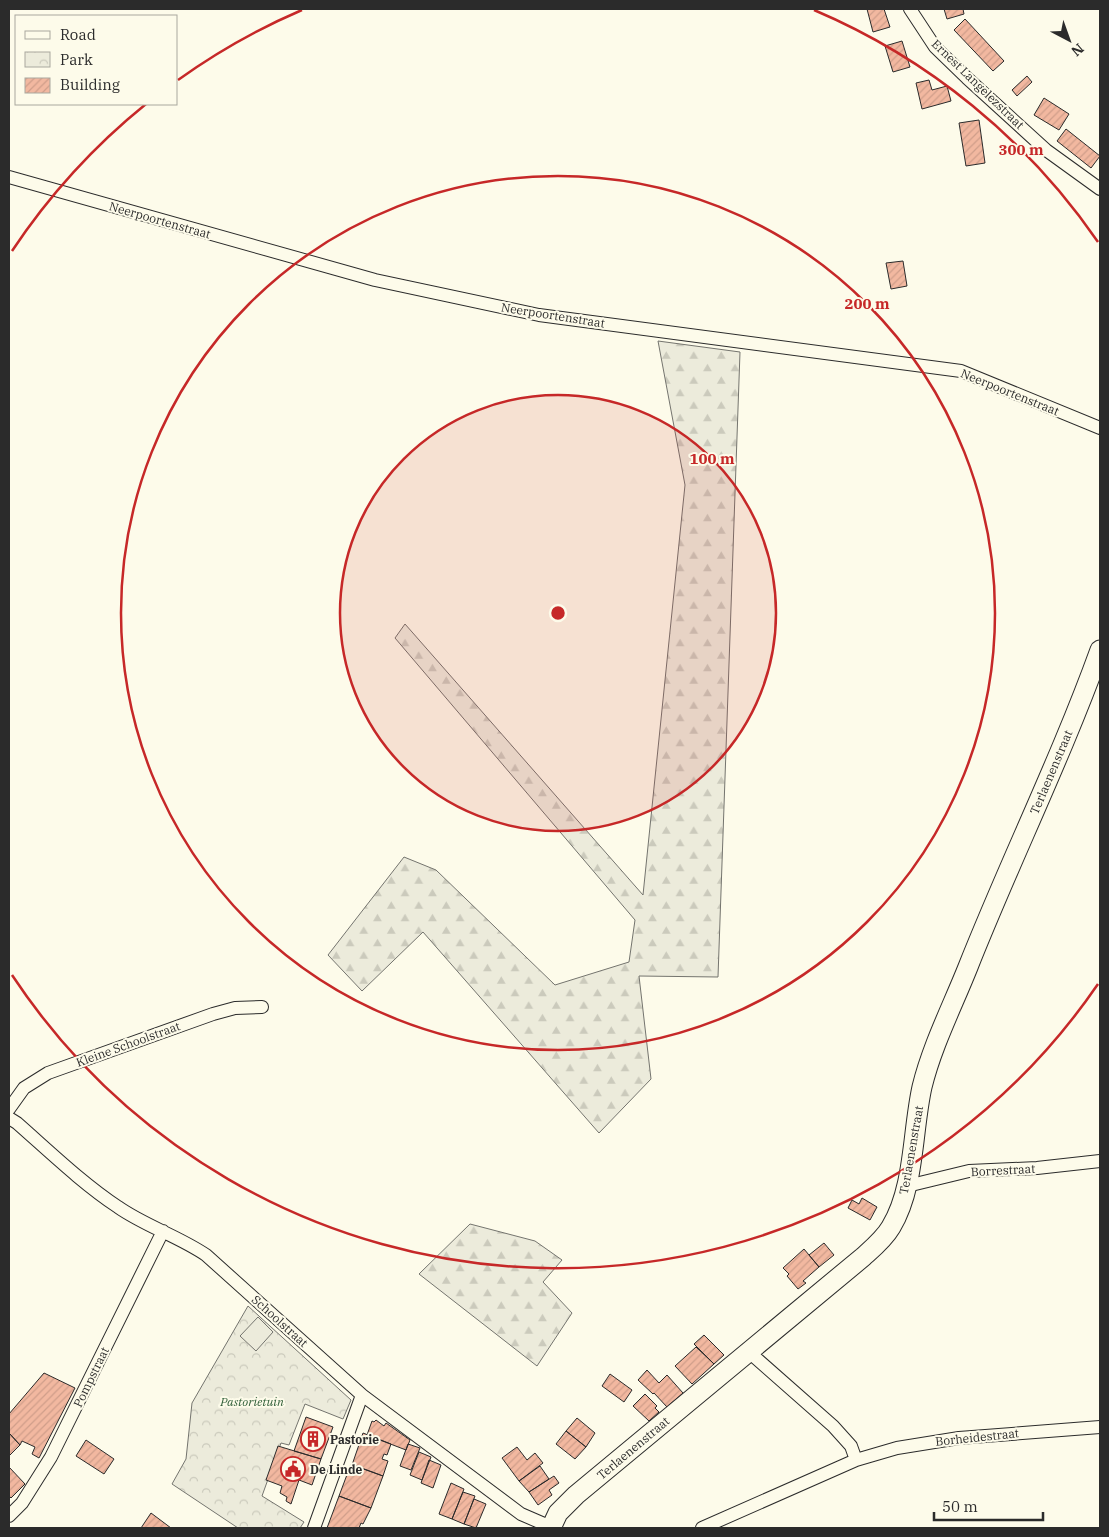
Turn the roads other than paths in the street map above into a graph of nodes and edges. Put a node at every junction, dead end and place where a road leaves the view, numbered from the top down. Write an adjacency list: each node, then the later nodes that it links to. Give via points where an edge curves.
1 (910, 9): 3 (street, Ernest Langelezstraat, via 935,47 961,72 1046,150)
2 (9, 177): 4 (street, Neerpoortenstraat, via 376,280 539,315 961,372)
3 (1100, 189)
4 (1100, 428)
5 (1100, 650): 10 (street, Terlaenenstraat, via 1083,698 929,1063 918,1108)
6 (262, 1007): 7 (street, Kleine Schoolstraat, via 235,1008 213,1014 48,1073 24,1088)
7 (9, 1109)
8 (9, 1118): 11 (street, Schoolstraat, via 118,1208)
9 (1100, 1162): 10 (street, Borrestraat, via 969,1171)
10 (907, 1186): 12 (street, Terlaenenstraat, via 900,1211 878,1243)
11 (163, 1231): 13 (street, Schoolstraat, via 206,1254); 16 (street, Pompstraat, via 51,1457 22,1503)
12 (748, 1352): 15 (street, via 833,1426 851,1446); 18 (street, Terlaenenstraat, via 576,1495 558,1513)
13 (362, 1395): 17 (street); 18 (street, Schoolstraat, via 521,1514)
14 (1100, 1427): 15 (street, Borheidestraat, via 959,1438 897,1448)
15 (856, 1460): 19 (street, Borheidestraat)
16 (9, 1516)
17 (314, 1528)
18 (551, 1528)
19 (702, 1528)

